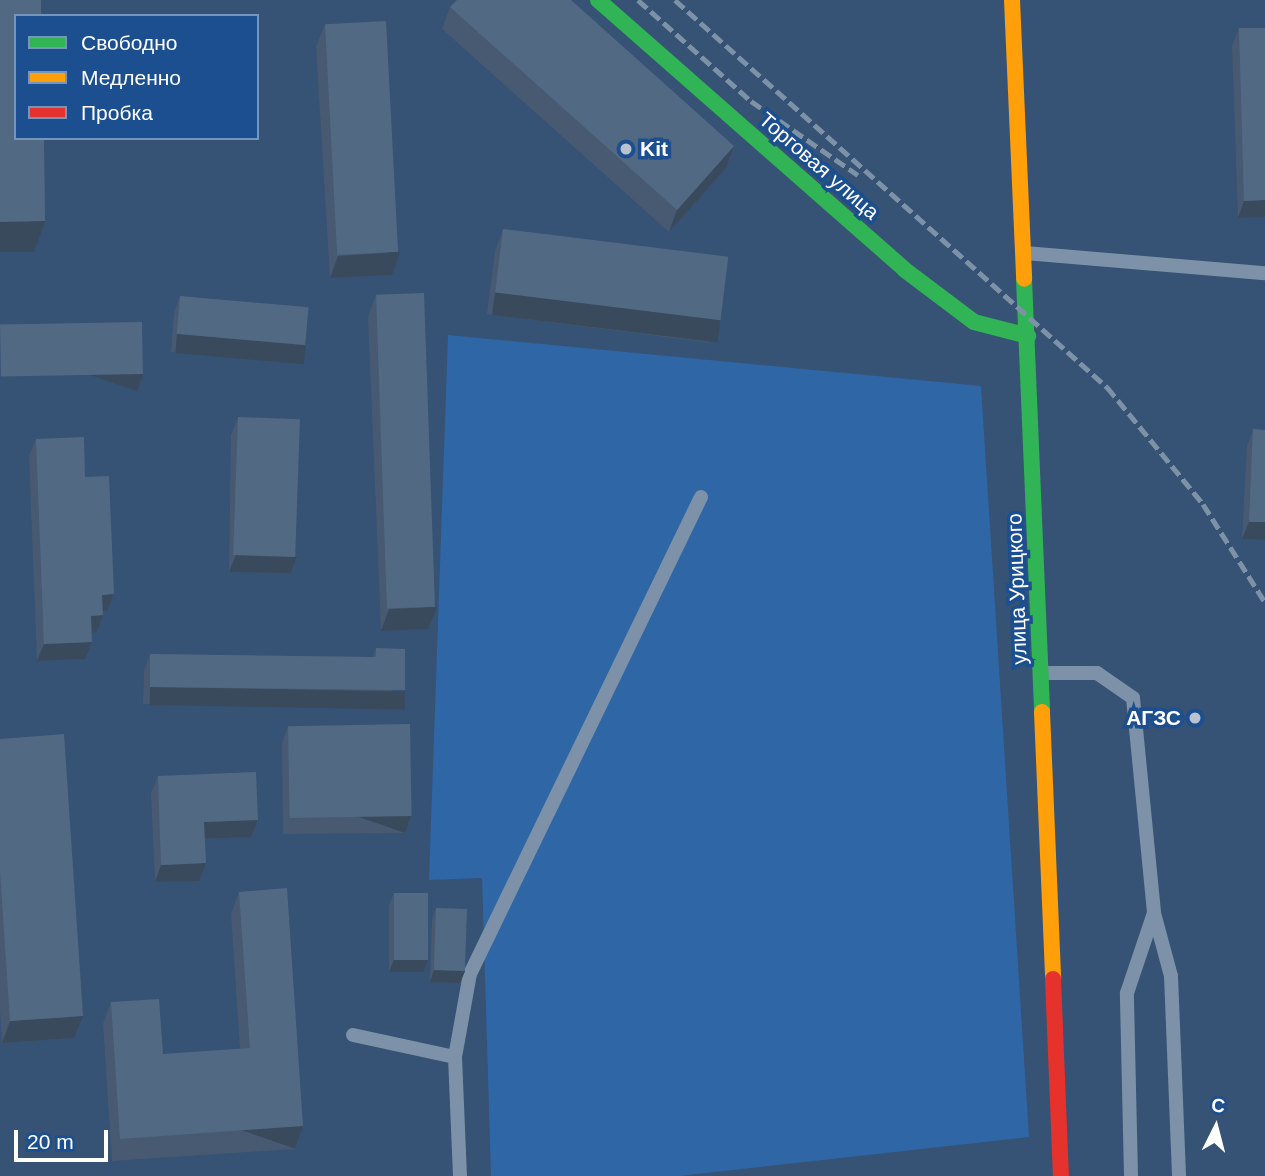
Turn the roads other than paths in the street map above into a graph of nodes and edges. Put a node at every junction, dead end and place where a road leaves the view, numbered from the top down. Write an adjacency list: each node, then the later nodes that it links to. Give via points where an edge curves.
1 (598, 0): 5 (street, Торговая улица, via 905,270 974,323)
2 (1012, 0): 3 (street, улица Урицкого)
3 (1024, 253): 4 (lane); 5 (street, улица Урицкого)
4 (1265, 273)
5 (1028, 336): 7 (street, улица Урицкого)
6 (701, 497): 10 (lane, via 470,974)
7 (1042, 673): 8 (lane, via 1097,673 1133,698); 12 (street, улица Урицкого)
8 (1154, 913): 13 (lane, via 1127,993); 14 (lane, via 1171,976)
9 (353, 1035): 10 (lane)
10 (455, 1057): 11 (lane)
11 (460, 1176)
12 (1061, 1176)
13 (1131, 1176)
14 (1180, 1176)

